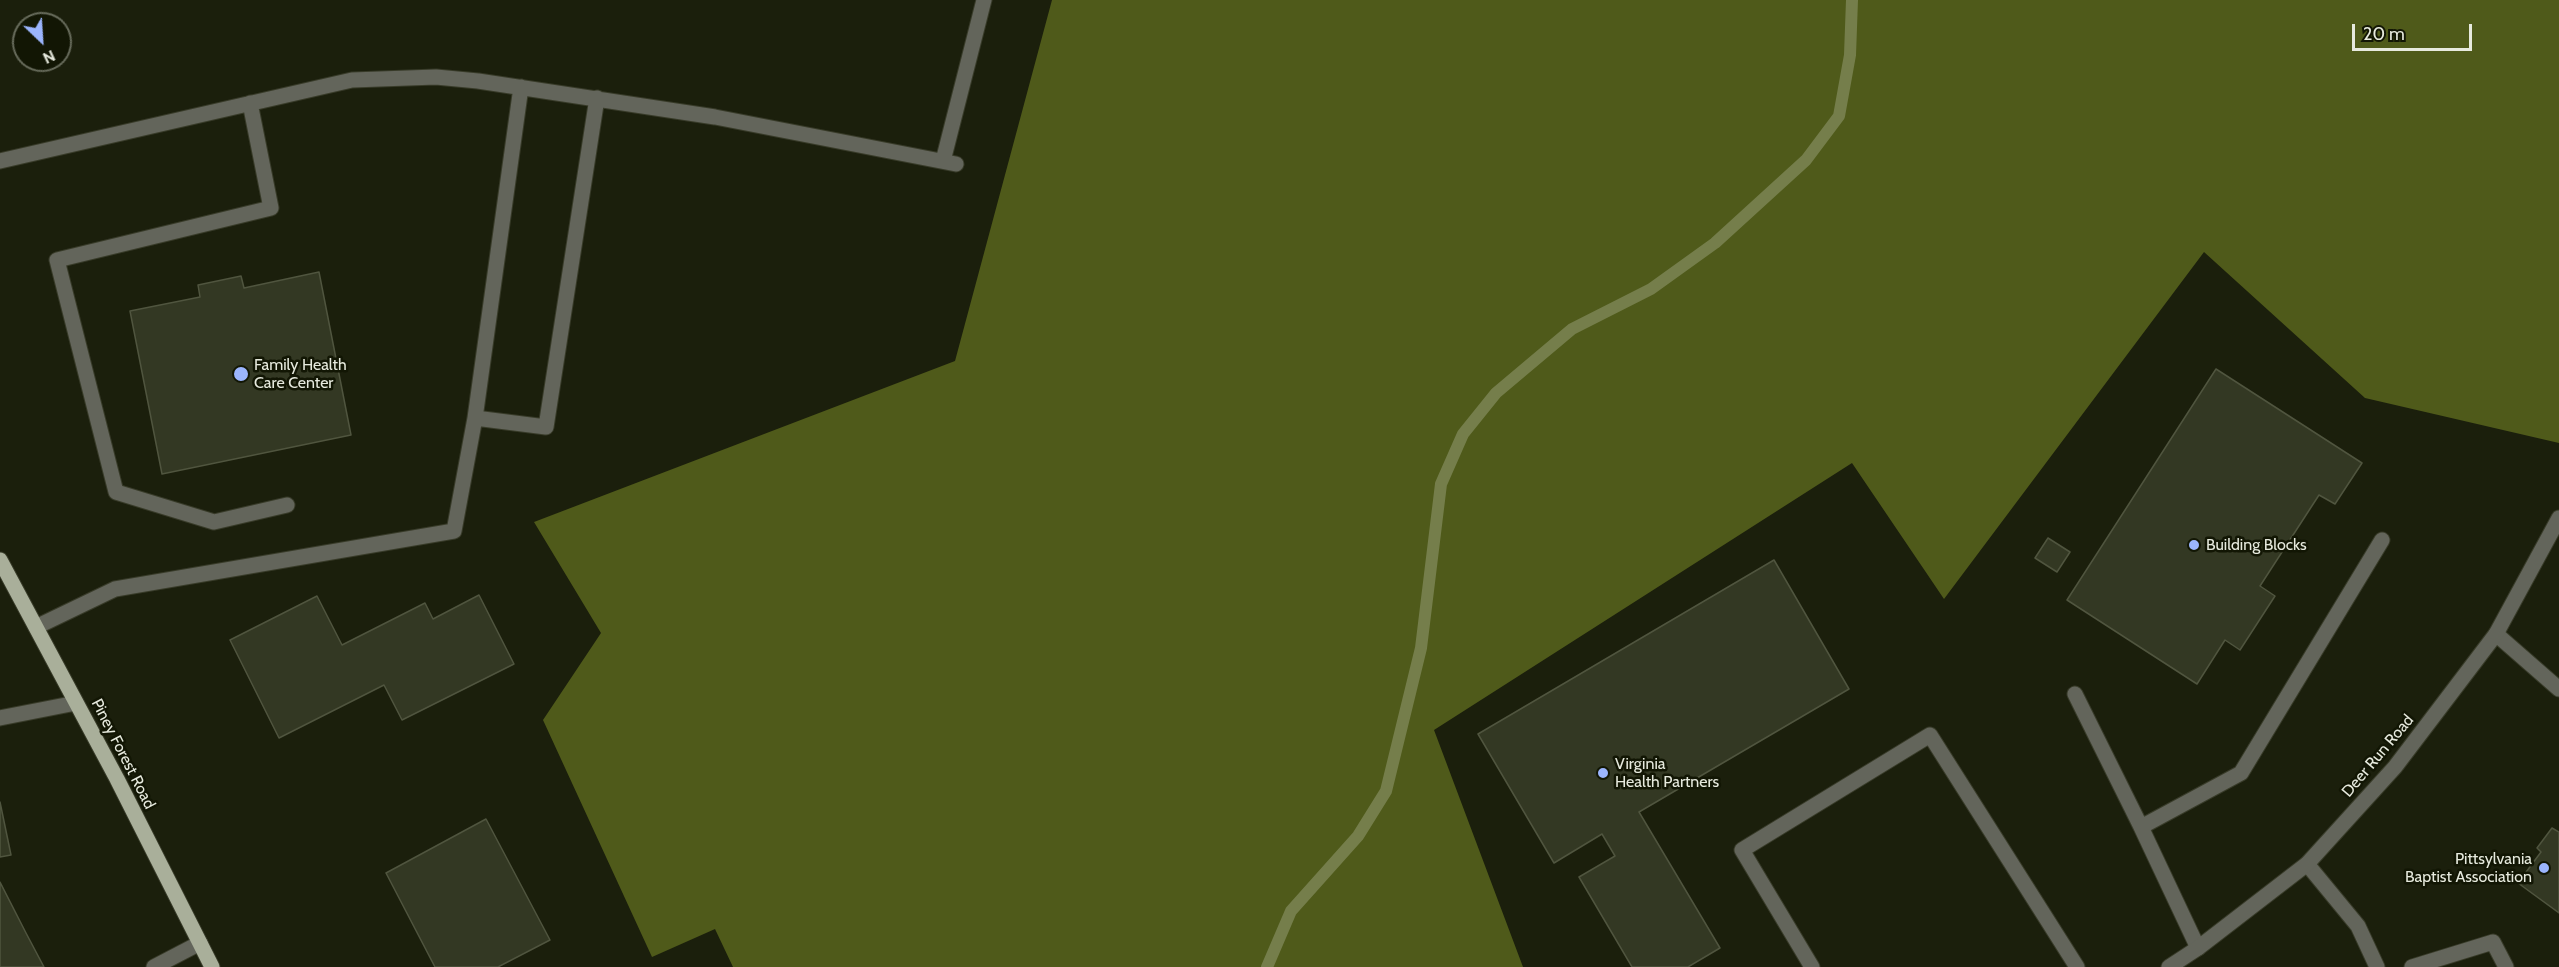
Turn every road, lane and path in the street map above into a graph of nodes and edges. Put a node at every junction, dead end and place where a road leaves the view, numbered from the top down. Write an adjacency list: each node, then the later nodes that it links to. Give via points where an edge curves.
1 (984, 0): 3 (street, via 950,162)
2 (521, 87): 3 (street); 4 (street, via 436,77 352,80); 6 (street)
3 (597, 98): 6 (street, via 546,427)
4 (250, 103): 5 (street); 7 (street, via 271,208 57,260 116,492 214,522)
5 (0, 161)
6 (475, 418): 11 (street, via 454,531 115,588)
7 (287, 505)
8 (2559, 518): 12 (street, Deer Run Road)
9 (2382, 540): 17 (street, via 2241,773)
10 (0, 560): 11 (main road, Piney Forest Road)
11 (36, 627): 15 (main road, Piney Forest Road)
12 (2496, 634): 13 (street); 18 (street, Deer Run Road, via 2395,767)
13 (2559, 689)
14 (2075, 694): 17 (street)
15 (76, 703): 16 (street); 19 (main road, Piney Forest Road)
16 (0, 718)
17 (2141, 827): 20 (street)
18 (2307, 864): 20 (street, Deer Run Road); 26 (street, via 2358,926)
19 (200, 943): 21 (street); 22 (main road, Piney Forest Road)
20 (2198, 948): 25 (street, Deer Run Road)
21 (154, 967)
22 (212, 967)
23 (1812, 967): 24 (street, via 1742,849 1930,735)
24 (2077, 967)
25 (2169, 967)
26 (2377, 967)
27 (2412, 967): 28 (street, via 2493,942)
28 (2506, 967)

